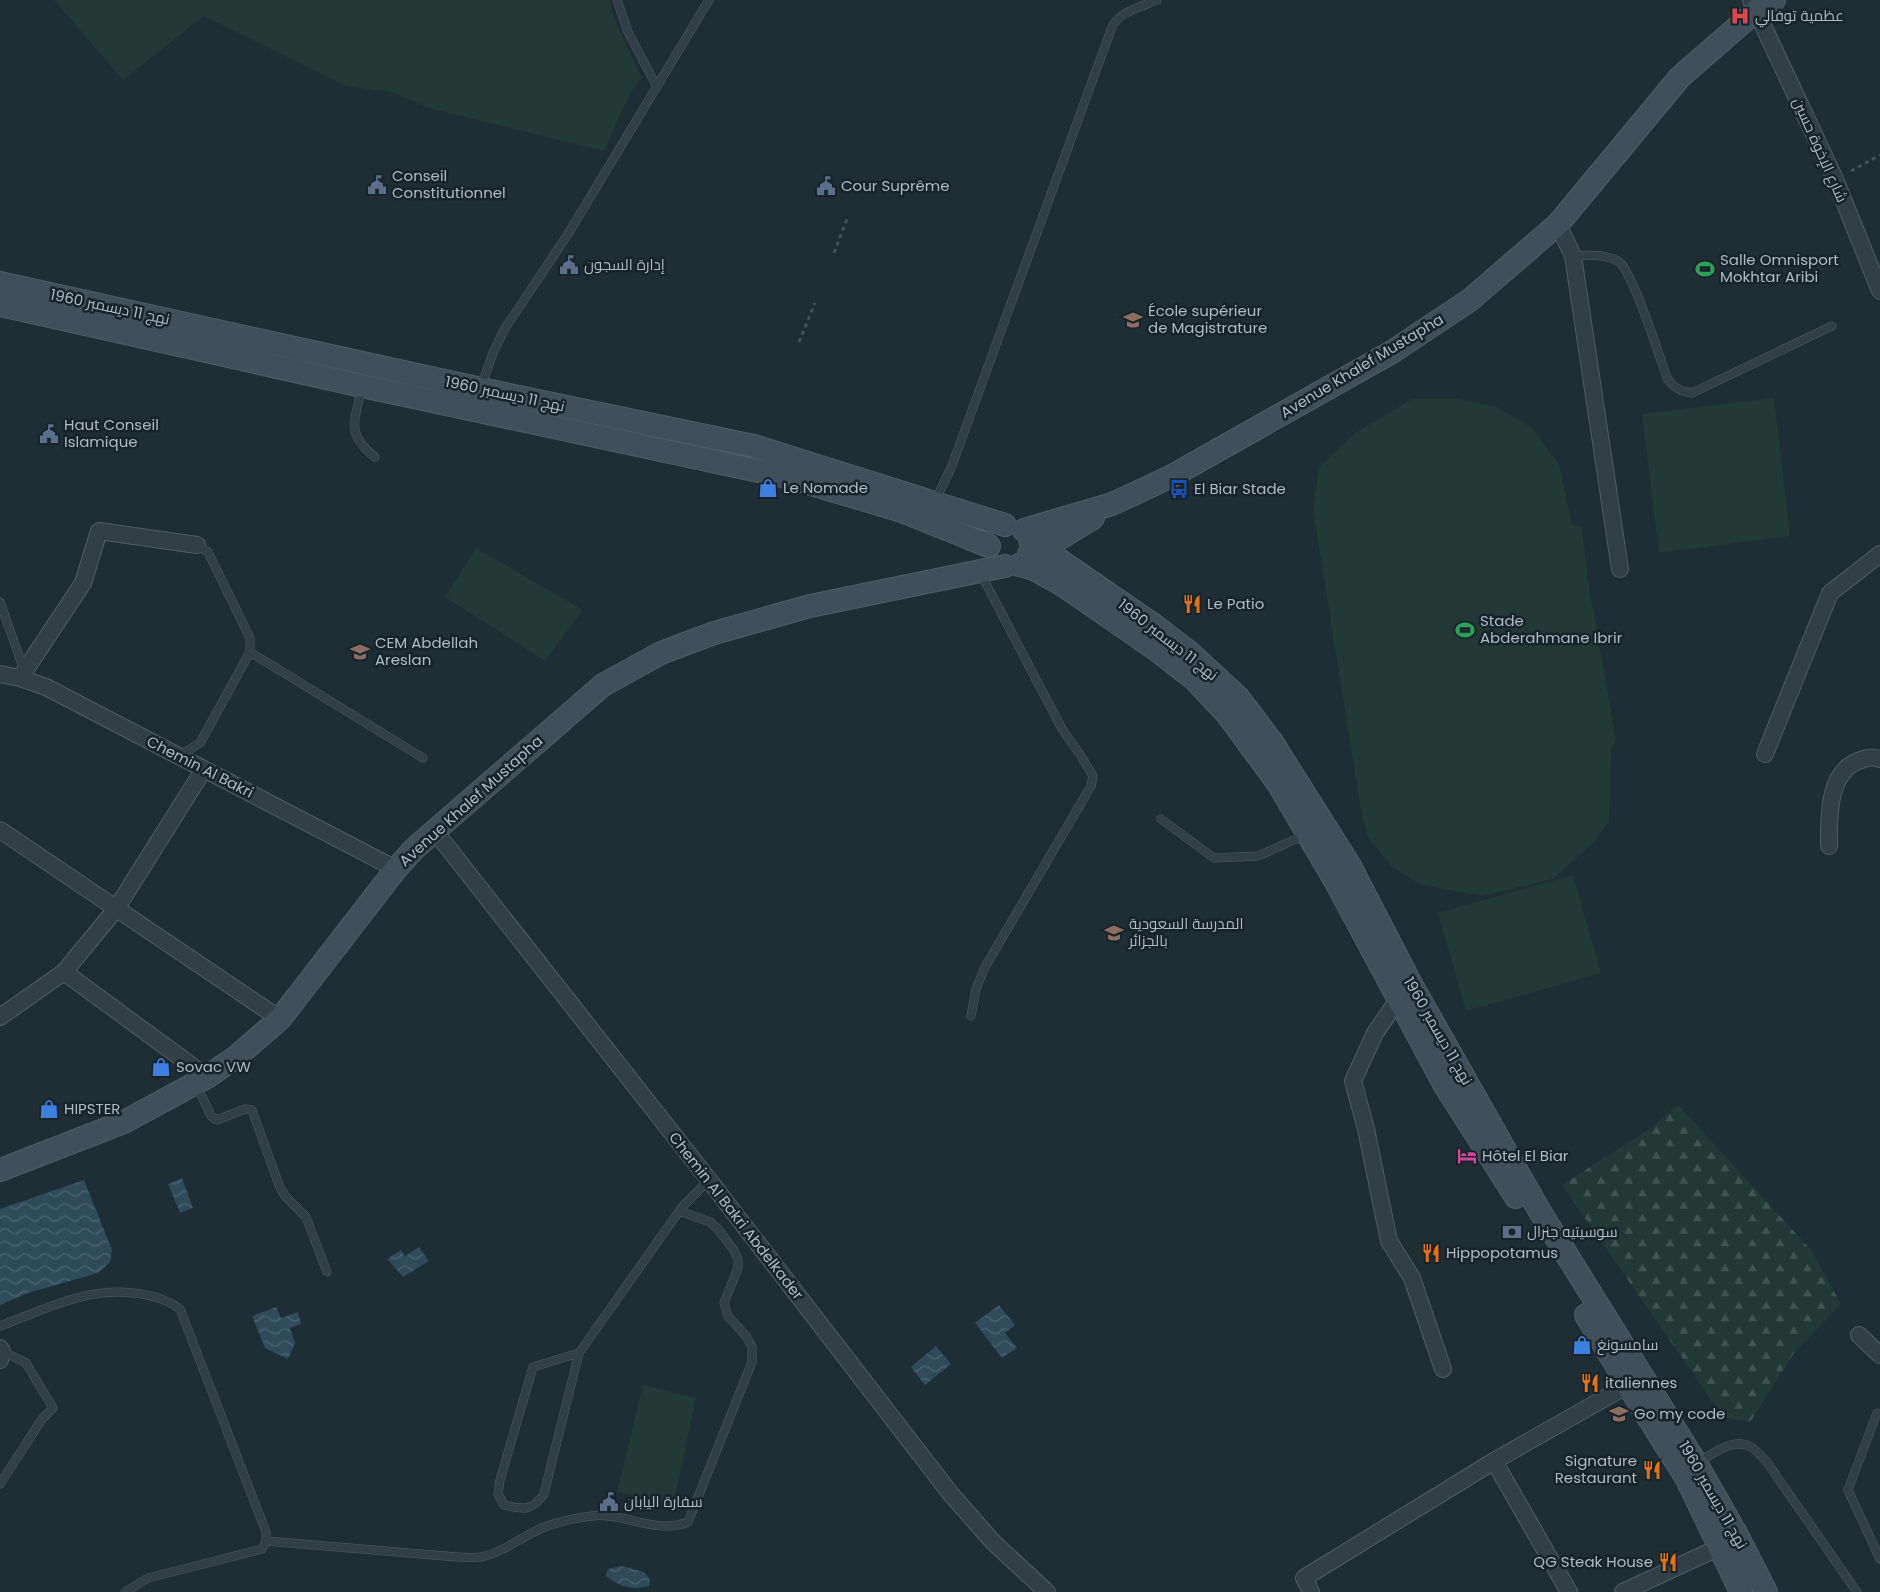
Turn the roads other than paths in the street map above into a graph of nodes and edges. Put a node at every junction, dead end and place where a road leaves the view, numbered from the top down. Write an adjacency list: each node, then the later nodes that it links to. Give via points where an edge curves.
1 (616, 0): 5 (lane, via 628,32)
2 (710, 0): 5 (lane)
3 (1157, 0): 15 (lane, via 1128,12 1116,20 1112,28 949,474)
4 (1761, 3): 6 (main road, Avenue Khalef Mustapha, via 1680,77); 9 (street, شارع الإخوة حسين)
5 (657, 87): 13 (lane, via 568,234 504,330)
6 (1558, 224): 7 (street); 18 (main road, Avenue Khalef Mustapha, via 1470,300 1392,352 1172,476)
7 (1572, 256): 11 (lane, via 1605,257 1620,262 1631,281 1667,378 1684,392 1692,393); 20 (street)
8 (0, 283): 13 (main road, نهج 11 ديسمبر 1960)
9 (1880, 290)
10 (0, 305): 12 (main road, نهج 11 ديسمبر 1960)
11 (1832, 326)
12 (362, 386): 14 (lane, via 356,437 362,448); 17 (main road, نهج 11 ديسمبر 1960, via 790,478 902,510)
13 (481, 389): 15 (main road, نهج 11 ديسمبر 1960, via 754,446)
14 (375, 457)
15 (934, 502): 18 (main road, نهج 11 ديسمبر 1960)
16 (197, 545): 24 (lane, via 208,552 250,638); 26 (street, via 98,531 83,582)
17 (989, 547): 18 (main road, via 993,533); 22 (main road, Avenue Khalef Mustapha)
18 (1022, 547): 21 (main road, Avenue Khalef Mustapha); 35 (main road, نهج 11 ديسمبر 1960, via 1034,569 1061,584 1194,679 1228,714 1279,785); 58 (main road, نهج 11 ديسمبر 1960, via 1155,626 1189,652 1238,697 1272,742 1350,866 1411,984 1539,1210)
19 (1880, 554): 27 (street, via 1830,593)
20 (1620, 569)
21 (980, 572): 22 (main road, Avenue Khalef Mustapha); 41 (lane, via 1062,730 1093,776 1091,786 986,967 976,989)
22 (932, 580): 34 (main road, Avenue Khalef Mustapha, via 810,606 714,633 661,653 603,685)
23 (0, 602): 26 (lane)
24 (250, 652): 28 (lane, via 200,743); 29 (lane)
25 (0, 674): 26 (street, Chemin Al Bakri)
26 (22, 674): 28 (street, Chemin Al Bakri)
27 (1765, 754)
28 (179, 756): 31 (street, Chemin Al Bakri)
29 (423, 758)
30 (1880, 759): 36 (street, via 1872,756 1854,762 1841,774 1833,791)
31 (204, 769): 37 (street, Chemin Al Bakri); 38 (street)
32 (1161, 819): 35 (lane, via 1214,858 1258,856)
33 (0, 830): 38 (street)
34 (434, 830): 37 (main road, Avenue Khalef Mustapha); 46 (street, Chemin Al Bakri Abdelkader)
35 (1306, 831): 40 (main road, نهج 11 ديسمبر 1960)
36 (1829, 846)
37 (396, 869): 43 (main road, Avenue Khalef Mustapha)
38 (116, 909): 39 (street); 43 (street)
39 (64, 972): 42 (street); 44 (street)
40 (1398, 1000): 54 (street, via 1376,1033 1353,1081 1389,1241 1412,1278); 55 (main road, نهج 11 ديسمبر 1960, via 1444,1084 1520,1203)
41 (971, 1016)
42 (0, 1017)
43 (280, 1019): 44 (main road, Avenue Khalef Mustapha, via 236,1057)
44 (202, 1080): 45 (main road, Avenue Khalef Mustapha, via 124,1122); 48 (lane, via 202,1101 210,1116 217,1120 246,1109 252,1110 279,1185 285,1196 306,1217)
45 (0, 1170)
46 (708, 1180): 47 (lane); 64 (street, Chemin Al Bakri Abdelkader, via 960,1506 992,1542)
47 (679, 1211): 52 (lane); 60 (lane, via 710,1222 733,1249 738,1268 724,1303 728,1316 752,1347 752,1362 688,1522 662,1527 613,1516 592,1516 542,1528 479,1557)
48 (327, 1272)
49 (0, 1326): 60 (lane, via 96,1293 152,1296 180,1309 266,1532)
50 (1859, 1335): 53 (street)
51 (1, 1353): 59 (lane, via 26,1363 53,1408 42,1419)
52 (579, 1353): 52 (lane, via 533,1367 500,1480 498,1494 504,1505 522,1509 537,1504 544,1494)
53 (1880, 1355)
54 (1442, 1369)
55 (1628, 1385): 57 (street); 61 (main road, نهج 11 ديسمبر 1960, via 1687,1479)
56 (1877, 1413): 62 (lane, via 1848,1490)
57 (1494, 1461): 65 (street, via 1304,1578); 66 (street)
58 (1696, 1463): 69 (main road, نهج 11 ديسمبر 1960); 70 (lane, via 1727,1446 1740,1444 1753,1448 1766,1461)
59 (0, 1484)
60 (266, 1541): 63 (lane, via 262,1549 148,1578)
61 (1720, 1547): 67 (street); 68 (main road, نهج 11 ديسمبر 1960)
62 (1880, 1560)
63 (125, 1592)
64 (1047, 1592)
65 (1311, 1592)
66 (1569, 1592)
67 (1623, 1592)
68 (1741, 1592)
69 (1766, 1592)
70 (1856, 1592)

